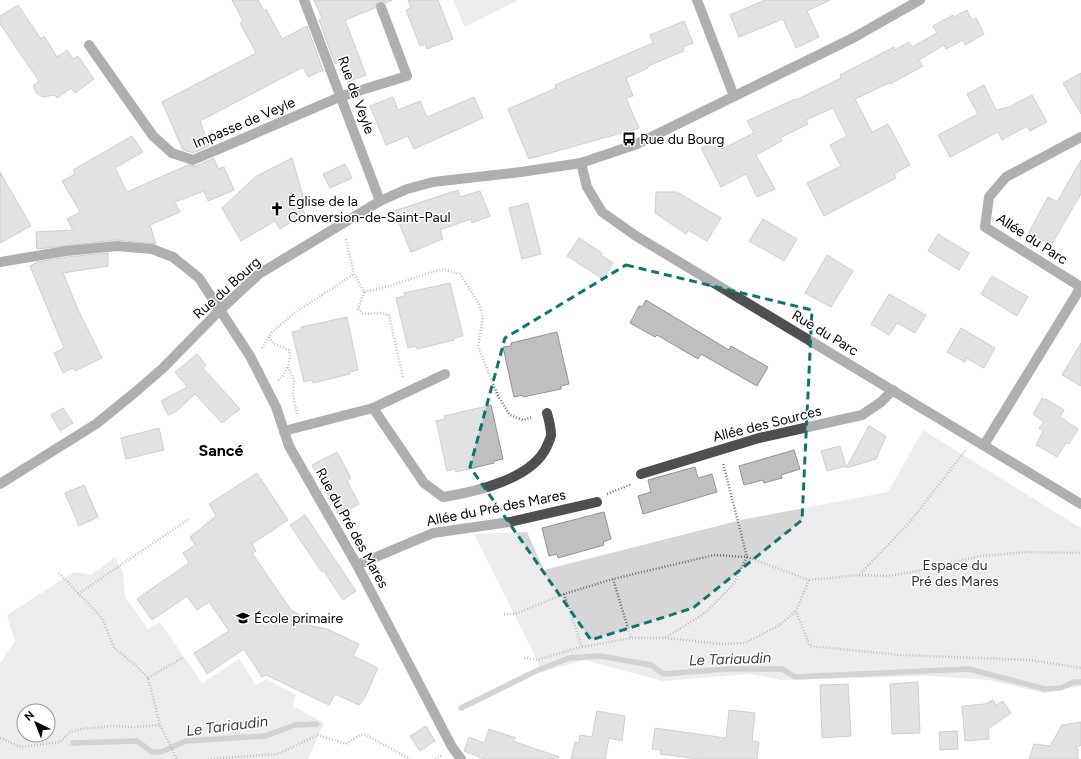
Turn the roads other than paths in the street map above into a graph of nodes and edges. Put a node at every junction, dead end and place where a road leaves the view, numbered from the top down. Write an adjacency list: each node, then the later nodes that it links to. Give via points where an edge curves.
1 (304, 0): 6 (street, Rue de Veyle)
2 (697, 0): 7 (street)
3 (920, 0): 7 (street, Rue du Bourg, via 853,38)
4 (381, 7): 6 (street, Impasse de Veyle, via 407,76)
5 (89, 45): 6 (street, Impasse de Veyle, via 153,136 172,153 193,160)
6 (342, 96): 10 (street, Rue de Veyle)
7 (734, 96): 9 (street, Rue du Bourg, via 637,144)
8 (1081, 137): 12 (street, Allée du Parc, via 1006,177 989,198 985,226)
9 (581, 163): 10 (street, Rue du Bourg, via 433,182 407,189); 15 (street, Rue du Parc, via 587,187 602,212 643,240)
10 (380, 201): 13 (street, Rue du Bourg, via 259,274)
11 (0, 262): 13 (street, Rue du Pré des Mares, via 117,246 152,249 173,257 198,278)
12 (1081, 287): 19 (street, Allée du Parc)
13 (219, 311): 18 (street, Rue du Pré des Mares, via 250,356 276,407); 21 (street, Rue du Bourg, via 162,369 96,424)
14 (445, 374): 16 (street)
15 (893, 390): 19 (street, Rue du Parc); 20 (street, Allée des Sources, via 862,415 759,438)
16 (373, 408): 17 (street, via 424,483 443,497 465,493 530,469 545,450 551,436); 18 (street)
17 (547, 413)
18 (284, 431): 24 (street, Rue du Pré des Mares, via 289,446)
19 (984, 445): 23 (street, Rue du Parc)
20 (641, 474)
21 (0, 484)
22 (598, 502): 24 (street, Allée du Pré des Mares, via 510,522 433,533)
23 (1081, 504)
24 (357, 565): 25 (street, Rue du Pré des Mares, via 452,748)
25 (461, 759)

